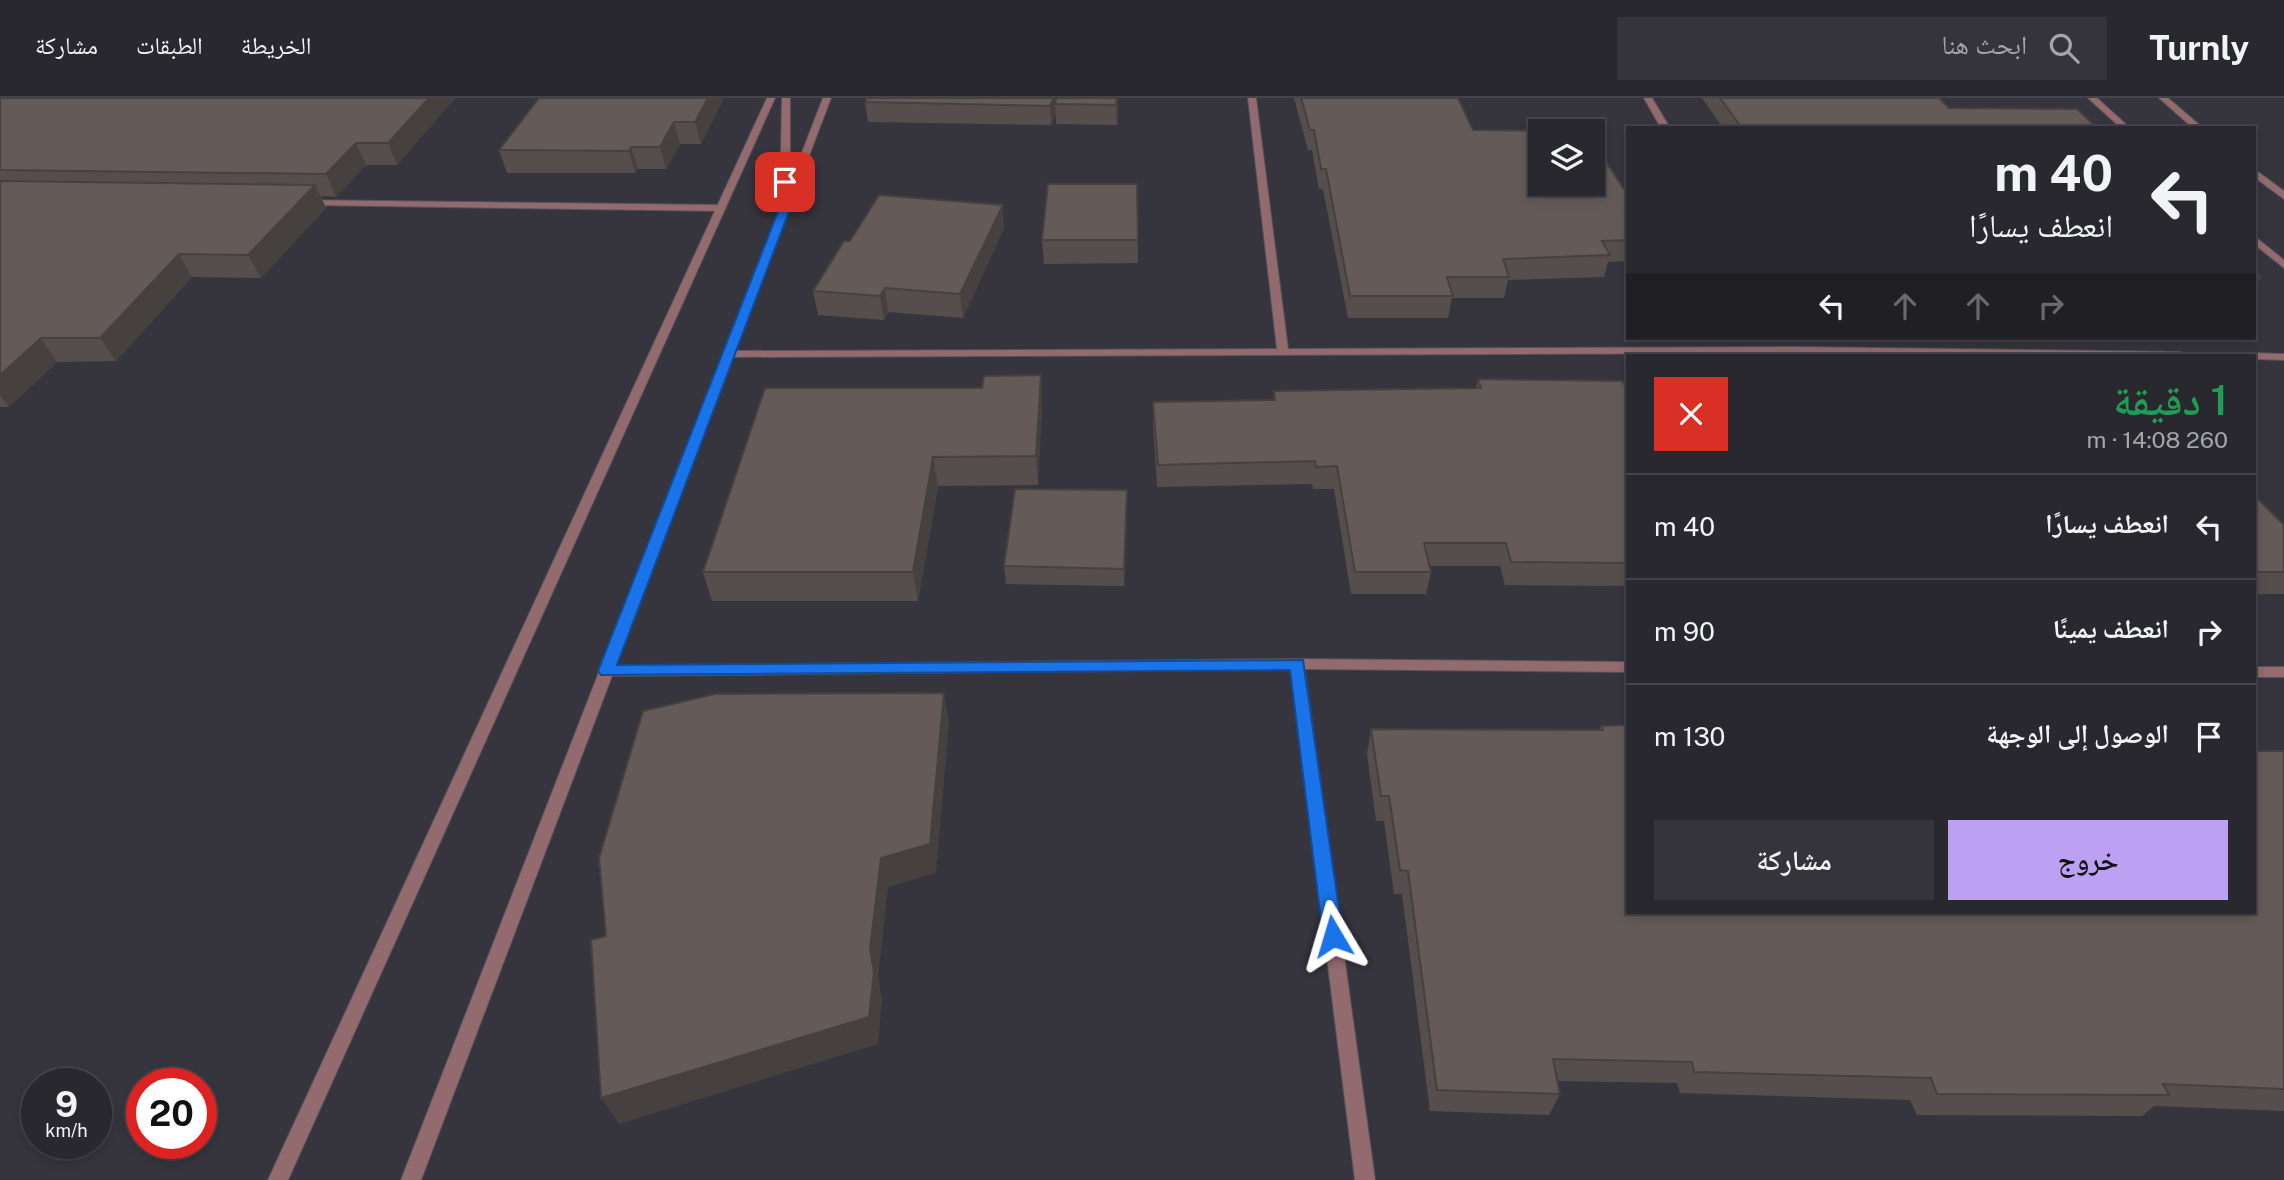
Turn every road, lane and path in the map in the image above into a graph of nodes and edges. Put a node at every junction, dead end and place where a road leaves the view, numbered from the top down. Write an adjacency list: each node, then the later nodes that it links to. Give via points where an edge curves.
1 (771, 98): 14 (street)
2 (786, 98): 15 (street)
3 (827, 98): 15 (street)
4 (1252, 98): 20 (street)
5 (1648, 98): 8 (street)
6 (2092, 98): 9 (street)
7 (2163, 98): 10 (street)
8 (1665, 126)
9 (2124, 126)
10 (2197, 126)
11 (2256, 174): 12 (street)
12 (2284, 196)
13 (291, 201): 14 (street)
14 (721, 208): 30 (street)
15 (785, 209): 21 (street)
16 (2256, 241): 17 (street)
17 (2284, 265)
18 (1796, 340): 19 (street)
19 (1802, 350): 20 (street); 22 (street)
20 (1283, 352): 21 (street)
21 (729, 354): 27 (street)
22 (2104, 354)
23 (2256, 356): 24 (street)
24 (2284, 357)
25 (1297, 664): 26 (street); 27 (street); 32 (street)
26 (1626, 667)
27 (606, 671): 31 (street)
28 (2256, 672): 29 (street)
29 (2284, 672)
30 (278, 1180)
31 (411, 1180)
32 (1365, 1180)

